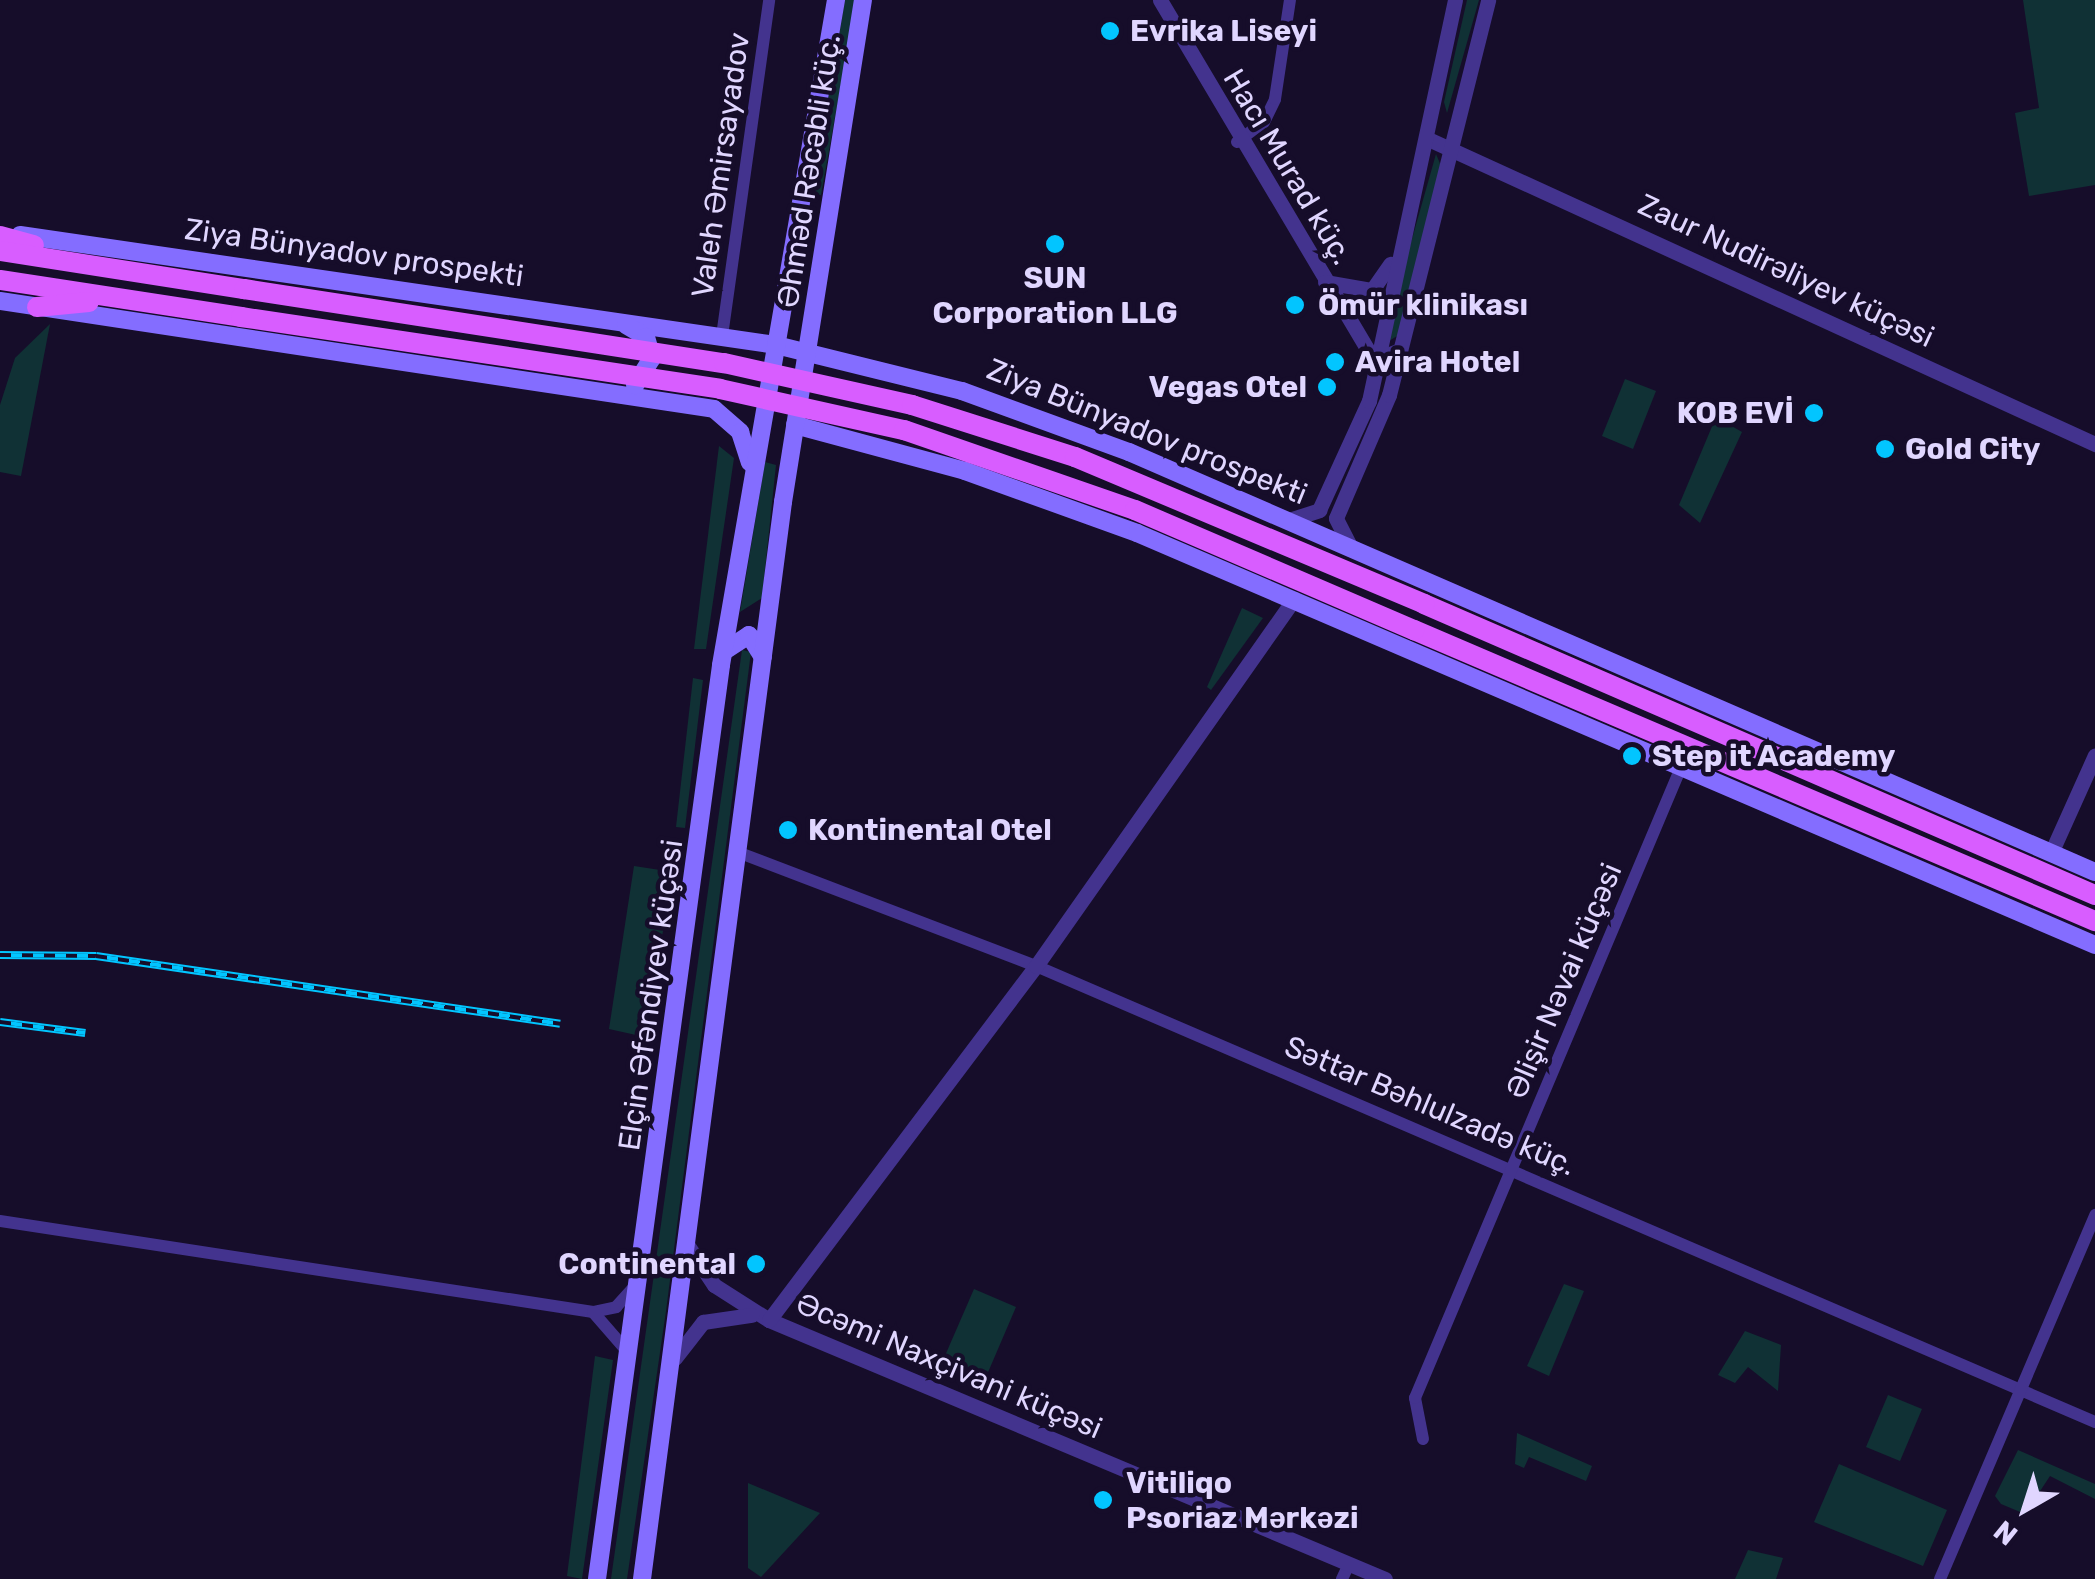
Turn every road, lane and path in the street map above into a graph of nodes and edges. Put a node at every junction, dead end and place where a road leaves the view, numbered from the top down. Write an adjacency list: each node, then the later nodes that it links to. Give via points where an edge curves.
1 (769, 0): 23 (street, Valeh Əmirsayadov)
2 (836, 0): 11 (main road, Əhməd Rəcəbli küç.)
3 (863, 0): 12 (main road, Əhməd Rəcəbli küç.)
4 (1160, 0): 9 (street, Hacı Murad küç.)
5 (1290, 0): 9 (street, via 1275,99 1264,122)
6 (1455, 0): 8 (street)
7 (1488, 0): 10 (street)
8 (1426, 138): 10 (street, Zaur Nudirəliyev küçəsi); 14 (street)
9 (1237, 142): 18 (street, Hacı Murad küç.)
10 (1454, 146): 25 (street); 32 (street, Zaur Nudirəliyev küçəsi)
11 (802, 206): 12 (main road); 24 (main road, Əhməd Rəcəbli küç.)
12 (831, 210): 26 (main road, Əhməd Rəcəbli küç.)
13 (0, 234): 16 (main road); 22 (main road, Ziya Bünyadov prospekti)
14 (1399, 246): 18 (street, via 1372,290); 27 (street)
15 (0, 251): 16 (main road, Ziya Bünyadov prospekti)
16 (133, 270): 38 (main road, Ziya Bünyadov prospekti, bridge, via 724,363 912,405 1075,457)
17 (0, 280): 19 (main road)
18 (1325, 282): 27 (street, Hacı Murad küç.)
19 (125, 298): 21 (main road); 39 (main road, bridge, via 720,389 904,430 1135,510)
20 (0, 302): 21 (main road)
21 (36, 306): 28 (main road)
22 (614, 320): 23 (main road, Ziya Bünyadov prospekti); 28 (main road, via 646,338 652,358 640,382)
23 (722, 336): 24 (main road, Ziya Bünyadov prospekti)
24 (776, 345): 26 (main road, Ziya Bünyadov prospekti); 30 (main road, Əhməd Rəcəbli küç.)
25 (1403, 345): 27 (street, via 1392,360); 36 (street, via 1336,518)
26 (808, 350): 29 (main road, Ziya Bünyadov prospekti); 31 (main road, Əhməd Rəcəbli küç.)
27 (1374, 360): 35 (street, via 1362,421 1325,501 1314,517)
28 (610, 390): 34 (main road, via 714,408 747,445)
29 (962, 391): 33 (main road, via 932,396 916,419 924,448); 35 (main road, Ziya Bünyadov prospekti)
30 (763, 418): 34 (main road, Elçin Əfəndiyev küçəsi)
31 (795, 425): 33 (main road); 40 (main road)
32 (2095, 444)
33 (953, 467): 37 (main road)
34 (749, 492): 41 (main road, Elçin Əfəndiyev küçəsi)
35 (1289, 520): 36 (main road, Ziya Bünyadov prospekti)
36 (1350, 546): 42 (main road, Ziya Bünyadov prospekti)
37 (1294, 599): 44 (main road); 53 (street)
38 (1481, 628): 42 (main road); 45 (main road, Ziya Bünyadov prospekti)
39 (1468, 652): 44 (main road); 46 (main road)
40 (763, 657): 41 (main road, via 755,638 742,635); 47 (main road)
41 (721, 665): 58 (main road, Elçin Əfəndiyev küçəsi)
42 (1711, 704): 45 (main road); 48 (main road, Ziya Bünyadov prospekti)
43 (2095, 754): 48 (street)
44 (1682, 764): 46 (main road); 52 (main road); 54 (street, Əlişir Nəvai küçəsi)
45 (1852, 789): 50 (main road, Ziya Bünyadov prospekti)
46 (1842, 812): 51 (main road)
47 (740, 853): 53 (street, Səttar Bəhlulzadə küç.); 57 (main road)
48 (2051, 853): 49 (main road, Ziya Bünyadov prospekti)
49 (2095, 872)
50 (2095, 895)
51 (2095, 921)
52 (2095, 945)
53 (1036, 966): 54 (street, Səttar Bəhlulzadə küç.); 60 (street)
54 (1512, 1167): 63 (street, Səttar Bəhlulzadə küç.); 65 (street, Əlişir Nəvai küçəsi, via 1413,1404)
55 (2095, 1215): 63 (street)
56 (0, 1221): 59 (street)
57 (688, 1246): 60 (street, via 714,1286); 62 (main road)
58 (642, 1271): 59 (street, via 626,1298); 61 (main road, Elçin Əfəndiyev küçəsi)
59 (593, 1312): 61 (street)
60 (769, 1320): 62 (street, via 730,1312 703,1322); 66 (street, Əcəmi Naxçivani küçəsi)
61 (631, 1360): 67 (main road, Elçin Əfəndiyev küçəsi)
62 (671, 1368): 68 (main road)
63 (2021, 1390): 64 (street, Səttar Bəhlulzadə küç.); 70 (street)
64 (2095, 1422)
65 (1423, 1438)
66 (1345, 1571): 69 (street, Əcəmi Naxçivani küçəsi)
67 (597, 1579)
68 (642, 1579)
69 (1385, 1579)
70 (1940, 1579)

